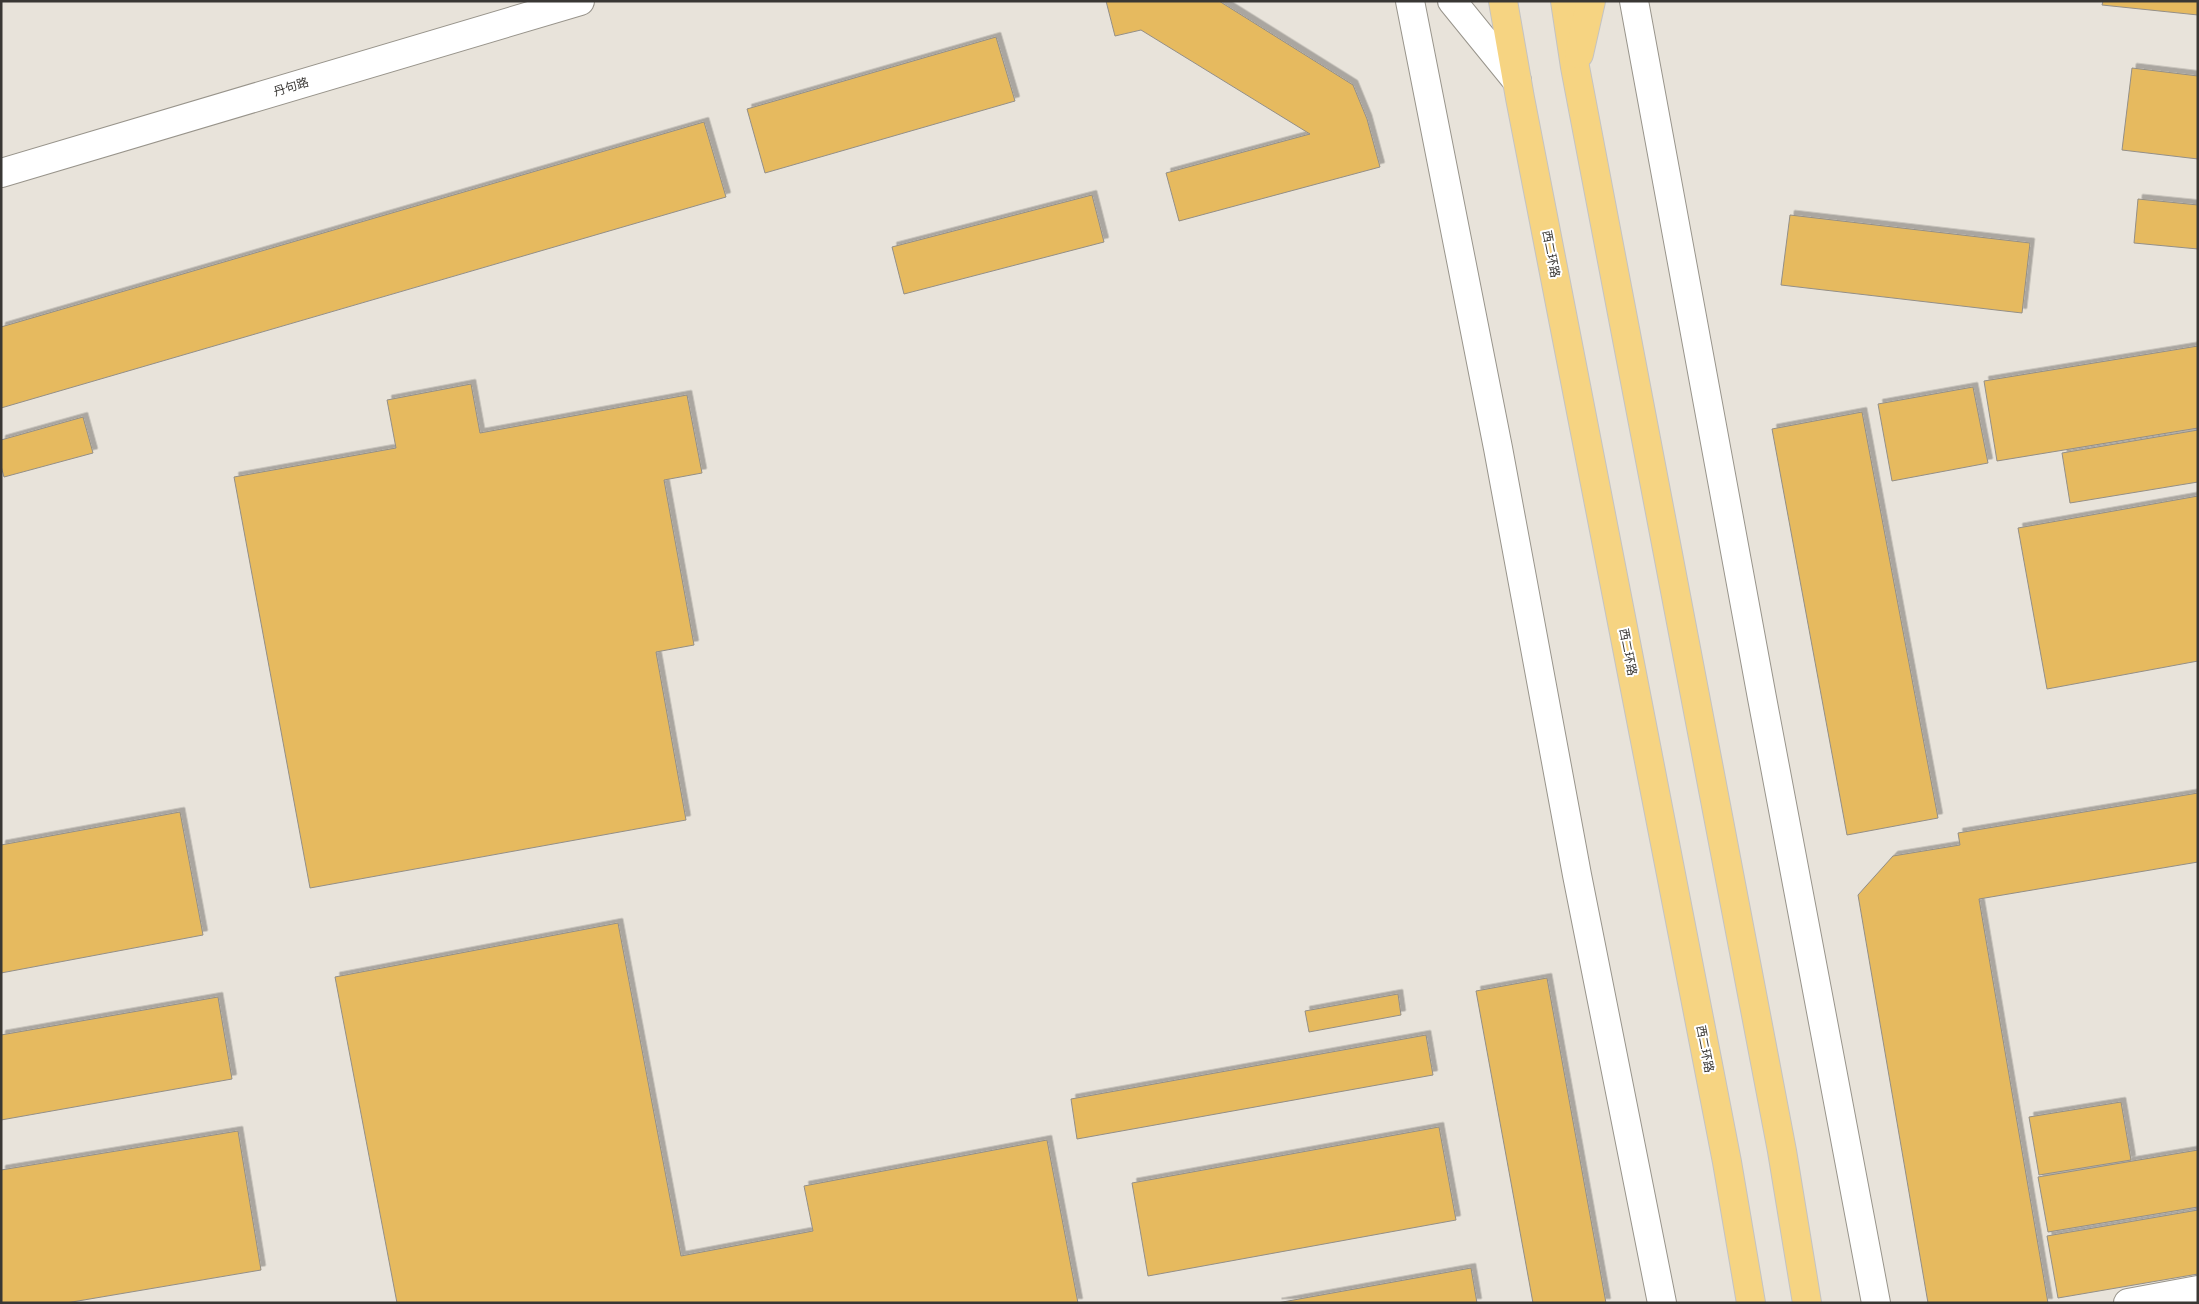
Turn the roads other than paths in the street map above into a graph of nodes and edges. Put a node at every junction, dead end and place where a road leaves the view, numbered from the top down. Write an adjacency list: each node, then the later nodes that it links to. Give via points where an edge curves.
1 (580, 1): 10 (street, 丹句路)
2 (1410, 1): 12 (street)
3 (1452, 1): 9 (street)
4 (1503, 1): 9 (main road, 西二环路)
5 (1565, 1): 8 (main road)
6 (1591, 1): 8 (main road)
7 (1634, 1): 15 (street)
8 (1575, 67): 14 (main road, via 1782,1151)
9 (1517, 81): 13 (main road, 西二环路, via 1725,1153)
10 (1, 173)
11 (2198, 1290): 16 (street)
12 (1662, 1303)
13 (1751, 1303)
14 (1807, 1303)
15 (1876, 1303)
16 (2128, 1303)

